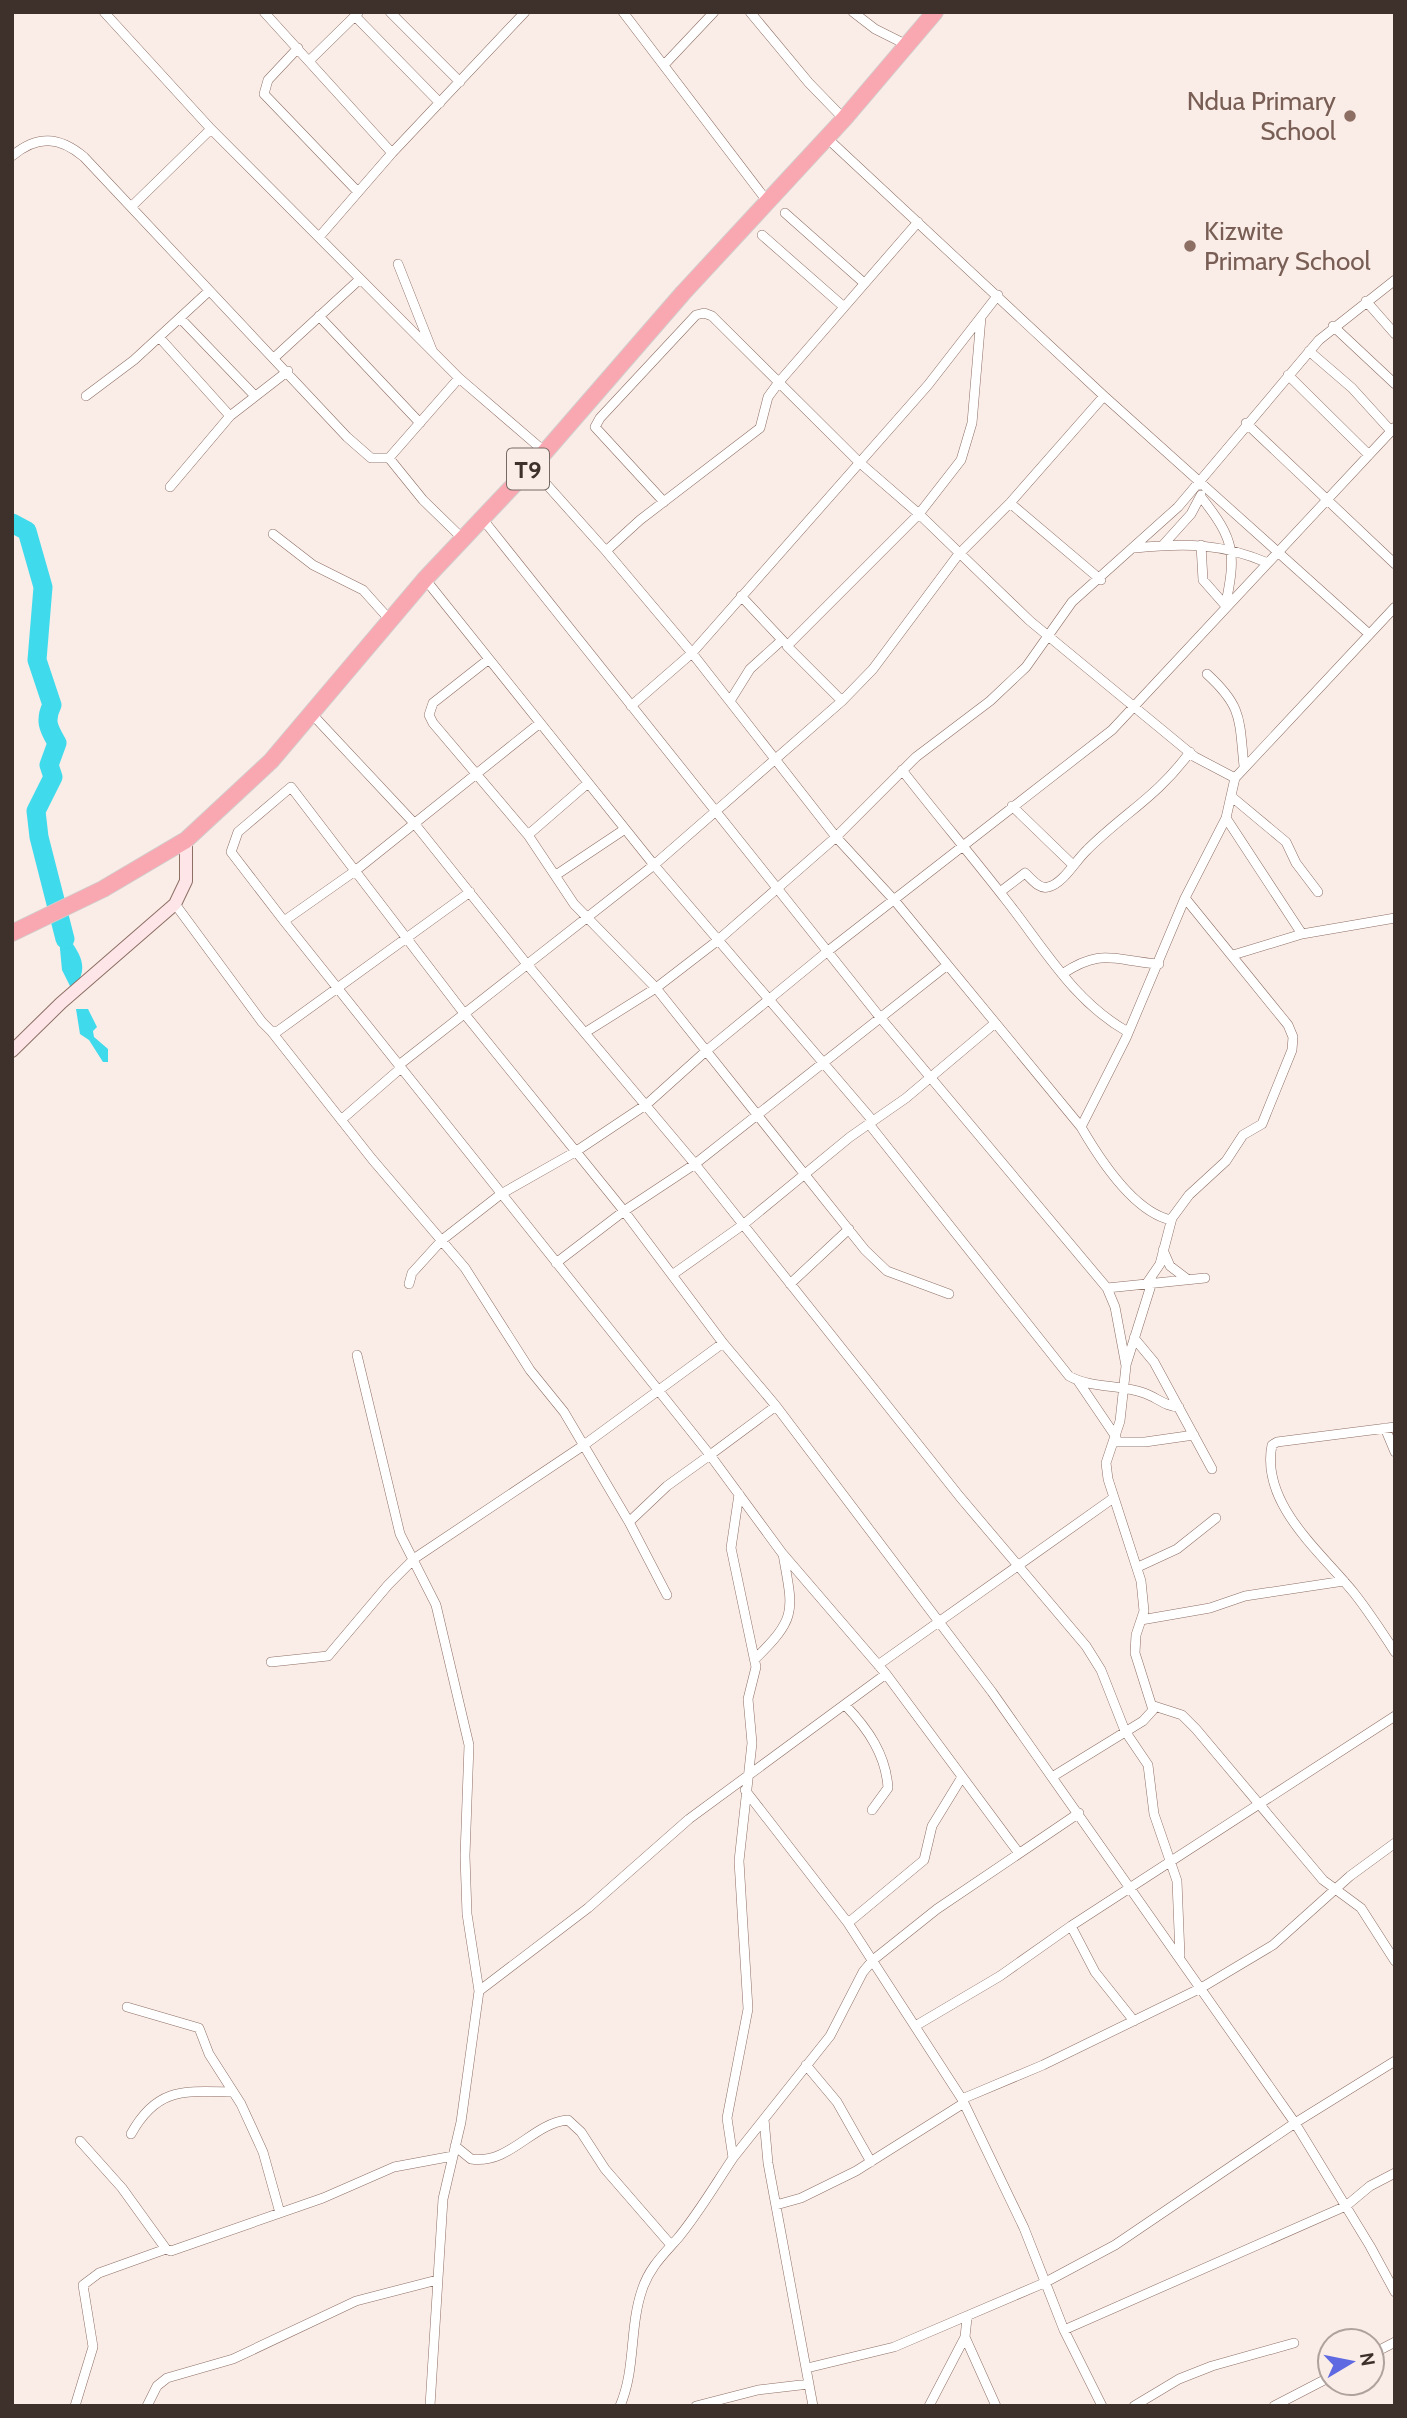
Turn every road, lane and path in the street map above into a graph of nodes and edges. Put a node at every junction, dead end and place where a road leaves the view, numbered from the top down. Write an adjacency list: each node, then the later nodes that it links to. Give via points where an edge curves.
1 (104, 12): 18 (street)
2 (264, 12): 12 (street)
3 (390, 12): 15 (street)
4 (525, 12): 15 (street)
5 (622, 12): 14 (street)
6 (713, 12): 14 (street)
7 (750, 12): 17 (street)
8 (853, 12): 11 (street)
9 (935, 12): 11 (highway, T9)
10 (357, 14): 13 (street); 16 (street)
11 (905, 44): 17 (highway, T9)
12 (298, 48): 13 (street); 22 (street, via 268,80 264,94)
13 (310, 60): 20 (street)
14 (664, 65): 23 (street)
15 (460, 82): 16 (street)
16 (440, 103): 20 (street)
17 (844, 119): 19 (highway, T9)
18 (211, 129): 24 (street); 28 (street)
19 (827, 138): 23 (highway, T9); 26 (street)
20 (392, 153): 22 (street)
21 (12, 156): 24 (street, via 38,140 66,143)
22 (358, 191): 28 (street)
23 (767, 201): 58 (highway, T9)
24 (132, 206): 33 (street)
25 (785, 213): 32 (street)
26 (918, 222): 32 (street); 34 (street)
27 (762, 234): 36 (street)
28 (320, 236): 30 (street)
29 (398, 264): 44 (street)
30 (360, 279): 37 (street); 44 (street)
31 (1395, 280): 35 (street)
32 (864, 283): 36 (street)
33 (209, 291): 39 (street); 45 (street)
34 (998, 295): 38 (street); 53 (street)
35 (1366, 301): 40 (street); 41 (street)
36 (844, 307): 49 (street)
37 (319, 316): 45 (street); 55 (street)
38 (981, 317): 61 (street); 69 (street, via 967,445 961,460)
39 (180, 318): 42 (street); 51 (street)
40 (1333, 326): 43 (street); 50 (street)
41 (1395, 334)
42 (159, 337): 52 (street); 54 (street)
43 (1309, 351): 47 (street); 57 (street)
44 (434, 354): 48 (street)
45 (275, 357): 46 (street)
46 (288, 371): 51 (street); 60 (street, via 362,451 378,460)
47 (1288, 375): 56 (street); 59 (street)
48 (458, 378): 55 (street); 58 (street)
49 (779, 383): 61 (street); 67 (street, via 768,397 760,428); 67 (street, via 712,316 696,315 595,427)
50 (1395, 384)
51 (254, 395): 54 (street)
52 (86, 396)
53 (1104, 396): 63 (street); 68 (street)
54 (229, 416): 64 (street)
55 (420, 423): 60 (street)
56 (1246, 423): 63 (street); 66 (street)
57 (1393, 429): 59 (street)
58 (545, 452): 62 (highway, T9)
59 (1369, 455): 66 (street)
60 (389, 458): 72 (street)
61 (859, 462): 69 (street); 84 (street)
62 (531, 467): 70 (highway, T9); 77 (street)
63 (1201, 483): 65 (street); 75 (street); 78 (street)
64 (170, 487)
65 (1201, 496): 73 (street); 76 (street)
66 (1327, 500): 78 (street); 81 (street)
67 (664, 502): 77 (street)
68 (1010, 503): 79 (street); 83 (street)
69 (919, 514): 79 (street); 90 (street)
70 (481, 517): 72 (highway, T9); 96 (street)
71 (273, 534): 87 (street, via 313,565 363,590)
72 (463, 538): 82 (highway, T9)
73 (1163, 545): 74 (street); 75 (street)
74 (1201, 545): 76 (street); 85 (street, via 1203,580)
75 (1135, 548): 83 (street)
76 (1233, 548): 80 (street); 85 (street)
77 (606, 551): 91 (street)
78 (1278, 552): 80 (street); 88 (street)
79 (958, 555): 89 (street); 95 (street, via 881,659)
80 (1268, 563): 85 (street)
81 (1395, 564)
82 (425, 579): 87 (highway, T9); 92 (street)
83 (1101, 580): 89 (street, via 1072,602)
84 (741, 597): 90 (street); 91 (street)
85 (1225, 607): 97 (street)
86 (1395, 607): 88 (street)
87 (389, 620): 98 (highway, T9)
88 (1368, 633): 102 (street)
89 (1048, 635): 97 (street); 103 (street, via 1026,667 990,701)
90 (785, 643): 94 (street, via 750,669); 95 (street)
91 (692, 653): 94 (street); 96 (street)
92 (489, 659): 99 (street); 104 (street, via 429,708 433,723)
93 (1207, 674): 102 (street, via 1232,699)
94 (730, 701): 101 (street)
95 (842, 701): 101 (street)
96 (631, 706): 109 (street)
97 (1136, 706): 100 (street); 108 (street, via 1112,730)
98 (310, 712): 111 (street); 115 (highway, T9, via 271,761)
99 (540, 723): 104 (street); 106 (street)
100 (1190, 752): 105 (street); 118 (street, via 1163,786)
101 (777, 760): 109 (street); 114 (street)
102 (1244, 766): 105 (street)
103 (902, 771): 114 (street); 116 (street)
104 (479, 774): 111 (street); 113 (street)
105 (1235, 778): 107 (street)
106 (588, 783): 112 (street); 113 (street)
107 (1232, 797): 110 (street); 124 (street, via 1286,842)
108 (1012, 806): 116 (street); 118 (street)
109 (716, 812): 117 (street); 121 (street)
110 (1226, 818): 125 (street); 132 (street)
111 (414, 823): 119 (street); 122 (street)
112 (625, 829): 117 (street); 120 (street)
113 (528, 835): 120 (street)
114 (836, 837): 121 (street); 126 (street)
115 (186, 840): 127 (main road, via 186,881); 131 (highway, T9)
116 (962, 846): 123 (street); 126 (street)
117 (654, 865): 128 (street); 134 (street)
118 (1073, 865): 123 (street, via 1048,887 1041,887 1025,873)
119 (355, 872): 130 (street); 130 (street, via 290,787 238,832 231,852); 133 (street)
120 (556, 875): 128 (street)
121 (777, 891): 134 (street); 135 (street)
122 (470, 892): 133 (street); 137 (street)
123 (1000, 892): 140 (street)
124 (1318, 892)
125 (1185, 898): 136 (street); 138 (street)
126 (895, 901): 135 (street); 139 (street)
127 (175, 904): 147 (street); 150 (main road)
128 (587, 916): 137 (street); 142 (street)
129 (1395, 918): 132 (street)
130 (284, 920): 141 (street)
131 (12, 933)
132 (1303, 934): 136 (street)
133 (406, 937): 141 (street); 144 (street)
134 (717, 941): 142 (street); 143 (street)
135 (828, 951): 143 (street); 145 (street)
136 (1233, 955): 166 (street, via 1289,1026 1292,1050 1262,1124 1243,1135 1226,1161 1189,1195)
137 (526, 963): 144 (street); 148 (street)
138 (1159, 964): 140 (street, via 1100,956 1083,960); 149 (street)
139 (946, 966): 145 (street); 146 (street)
140 (1062, 974): 149 (street, via 1087,1005)
141 (340, 988): 147 (street, via 278,1031); 153 (street)
142 (656, 988): 148 (street); 151 (street)
143 (769, 999): 151 (street); 152 (street)
144 (463, 1012): 153 (street); 160 (street)
145 (879, 1016): 152 (street); 154 (street)
146 (994, 1024): 154 (street); 159 (street)
147 (271, 1031): 157 (street)
148 (586, 1032): 155 (street)
149 (1128, 1032): 159 (street)
150 (12, 1051)
151 (706, 1051): 155 (street); 156 (street)
152 (823, 1061): 156 (street); 158 (street)
153 (400, 1066): 157 (street); 163 (street)
154 (930, 1077): 158 (street); 178 (street)
155 (647, 1104): 160 (street); 161 (street)
156 (758, 1116): 161 (street); 162 (street)
157 (341, 1120): 169 (street)
158 (871, 1122): 162 (street); 184 (street, via 1052,1358)
159 (1080, 1127): 165 (street, via 1101,1162)
160 (575, 1152): 163 (street); 164 (street)
161 (695, 1164): 164 (street); 167 (street)
162 (803, 1176): 167 (street); 168 (street)
163 (501, 1194): 169 (street); 171 (street)
164 (624, 1211): 171 (street); 172 (street)
165 (1156, 1217): 166 (street); 170 (street)
166 (1171, 1220): 170 (street)
167 (744, 1224): 172 (street); 177 (street)
168 (849, 1229): 177 (street); 179 (street, via 887,1271)
169 (442, 1240): 176 (street, via 412,1273); 192 (street)
170 (1164, 1247): 174 (street, via 1170,1266); 175 (street)
171 (556, 1264): 186 (street)
172 (672, 1275): 181 (street)
173 (1205, 1278): 174 (street)
174 (1187, 1279): 175 (street)
175 (1150, 1282): 178 (street); 180 (street)
176 (409, 1284)
177 (790, 1284): 202 (street)
178 (1107, 1288): 183 (street)
179 (949, 1294)
180 (1134, 1338): 183 (street); 188 (street, via 1154,1362)
181 (723, 1343): 186 (street); 187 (street)
182 (357, 1355): 201 (street, via 400,1534)
183 (1126, 1366): 185 (street)
184 (1078, 1381): 185 (street); 191 (street)
185 (1123, 1390): 188 (street, via 1146,1393); 191 (street)
186 (657, 1392): 192 (street); 194 (street)
187 (776, 1406): 194 (street); 207 (street)
188 (1179, 1407): 190 (street)
189 (1390, 1427): 193 (street); 204 (street, via 1272,1446 1271,1468 1278,1493)
190 (1194, 1435): 191 (street, via 1144,1442); 195 (street)
191 (1114, 1439): 197 (street, via 1107,1463)
192 (584, 1445): 199 (street); 201 (street)
193 (1395, 1452)
194 (709, 1455): 196 (street); 199 (street)
195 (1212, 1469)
196 (739, 1494): 200 (street); 209 (street, via 731,1548)
197 (1112, 1499): 202 (street); 203 (street)
198 (1216, 1518): 203 (street, via 1177,1549)
199 (629, 1522): 205 (street)
200 (782, 1553): 209 (street, via 790,1618); 211 (street)
201 (415, 1558): 210 (street, via 328,1656); 235 (street, via 436,1605 468,1732 466,1902)
202 (1017, 1563): 207 (street); 216 (street, via 1086,1646 1101,1670)
203 (1138, 1567): 206 (street, via 1144,1602)
204 (1344, 1581): 206 (street, via 1245,1596 1210,1608); 208 (street)
205 (667, 1595)
206 (1140, 1620): 214 (street, via 1135,1653)
207 (940, 1621): 211 (street); 219 (street)
208 (1395, 1652)
209 (755, 1659): 217 (street, via 748,1699 752,1743)
210 (271, 1662)
211 (878, 1665): 212 (street)
212 (886, 1674): 213 (street); 218 (street)
213 (846, 1706): 217 (street); 222 (street, via 865,1727 884,1762 888,1788)
214 (1154, 1706): 216 (street, via 1150,1715); 221 (street, via 1182,1715)
215 (1395, 1716): 221 (street)
216 (1125, 1731): 219 (street); 226 (street, via 1148,1765 1154,1814)
217 (747, 1775): 220 (street); 235 (street, via 589,1908)
218 (962, 1777): 225 (street); 229 (street, via 932,1826 924,1860)
219 (1052, 1777): 223 (street)
220 (745, 1790): 229 (street); 248 (street, via 740,1892 749,1991 727,2118)
221 (1260, 1803): 226 (street); 228 (street, via 1324,1881)
222 (872, 1810)
223 (1079, 1813): 225 (street); 227 (street)
224 (1395, 1843): 228 (street)
225 (1018, 1853): 231 (street)
226 (1173, 1862): 227 (street); 232 (street)
227 (1130, 1888): 230 (street); 232 (street)
228 (1336, 1889): 233 (street, via 1361,1908); 234 (street, via 1273,1945)
229 (848, 1923): 231 (street)
230 (1071, 1926): 237 (street, via 1095,1972); 238 (street, via 1000,1976)
231 (873, 1959): 238 (street); 240 (street, via 830,2036)
232 (1180, 1959): 234 (street)
233 (1395, 1961)
234 (1201, 1988): 237 (street); 244 (street)
235 (479, 1991): 247 (street)
236 (127, 2007): 241 (street, via 199,2028)
237 (1134, 2021): 242 (street)
238 (917, 2025): 242 (street)
239 (1395, 2061): 244 (street)
240 (806, 2066): 243 (street); 249 (street, via 837,2102)
241 (232, 2092): 245 (street, via 171,2095 143,2112); 253 (street, via 263,2152)
242 (963, 2101): 249 (street); 257 (street, via 1024,2228)
243 (764, 2119): 248 (street); 251 (street)
244 (1295, 2123): 252 (street); 257 (street, via 1115,2245)
245 (131, 2134)
246 (80, 2141): 255 (street, via 122,2188)
247 (454, 2151): 253 (street, via 394,2167); 254 (street, via 471,2160 500,2156 540,2130 568,2120); 256 (street, via 443,2199)
248 (733, 2158): 254 (street)
249 (871, 2162): 251 (street, via 801,2198)
250 (1395, 2173): 252 (street)
251 (776, 2204): 263 (street)
252 (1346, 2206): 258 (street); 260 (street)
253 (280, 2213): 255 (street, via 177,2250)
254 (670, 2245): 269 (street, via 649,2271 641,2292 632,2365)
255 (166, 2249): 266 (street, via 99,2273 83,2286 93,2347)
256 (437, 2280): 267 (street, via 356,2301 233,2359 167,2378 156,2386); 268 (street)
257 (1044, 2283): 259 (street); 260 (street)
258 (1394, 2290)
259 (967, 2318): 261 (street); 263 (street, via 894,2347)
260 (1064, 2330): 274 (street)
261 (965, 2337): 272 (street); 273 (street)
262 (1294, 2343): 275 (street, via 1179,2379)
263 (807, 2368): 264 (street)
264 (809, 2384): 270 (street, via 758,2390); 271 (street)
265 (1316, 2384): 276 (street)
266 (75, 2406)
267 (147, 2406)
268 (430, 2406)
269 (620, 2406)
270 (696, 2406)
271 (813, 2406)
272 (929, 2406)
273 (996, 2406)
274 (1102, 2406)
275 (1134, 2406)
276 (1274, 2406)

